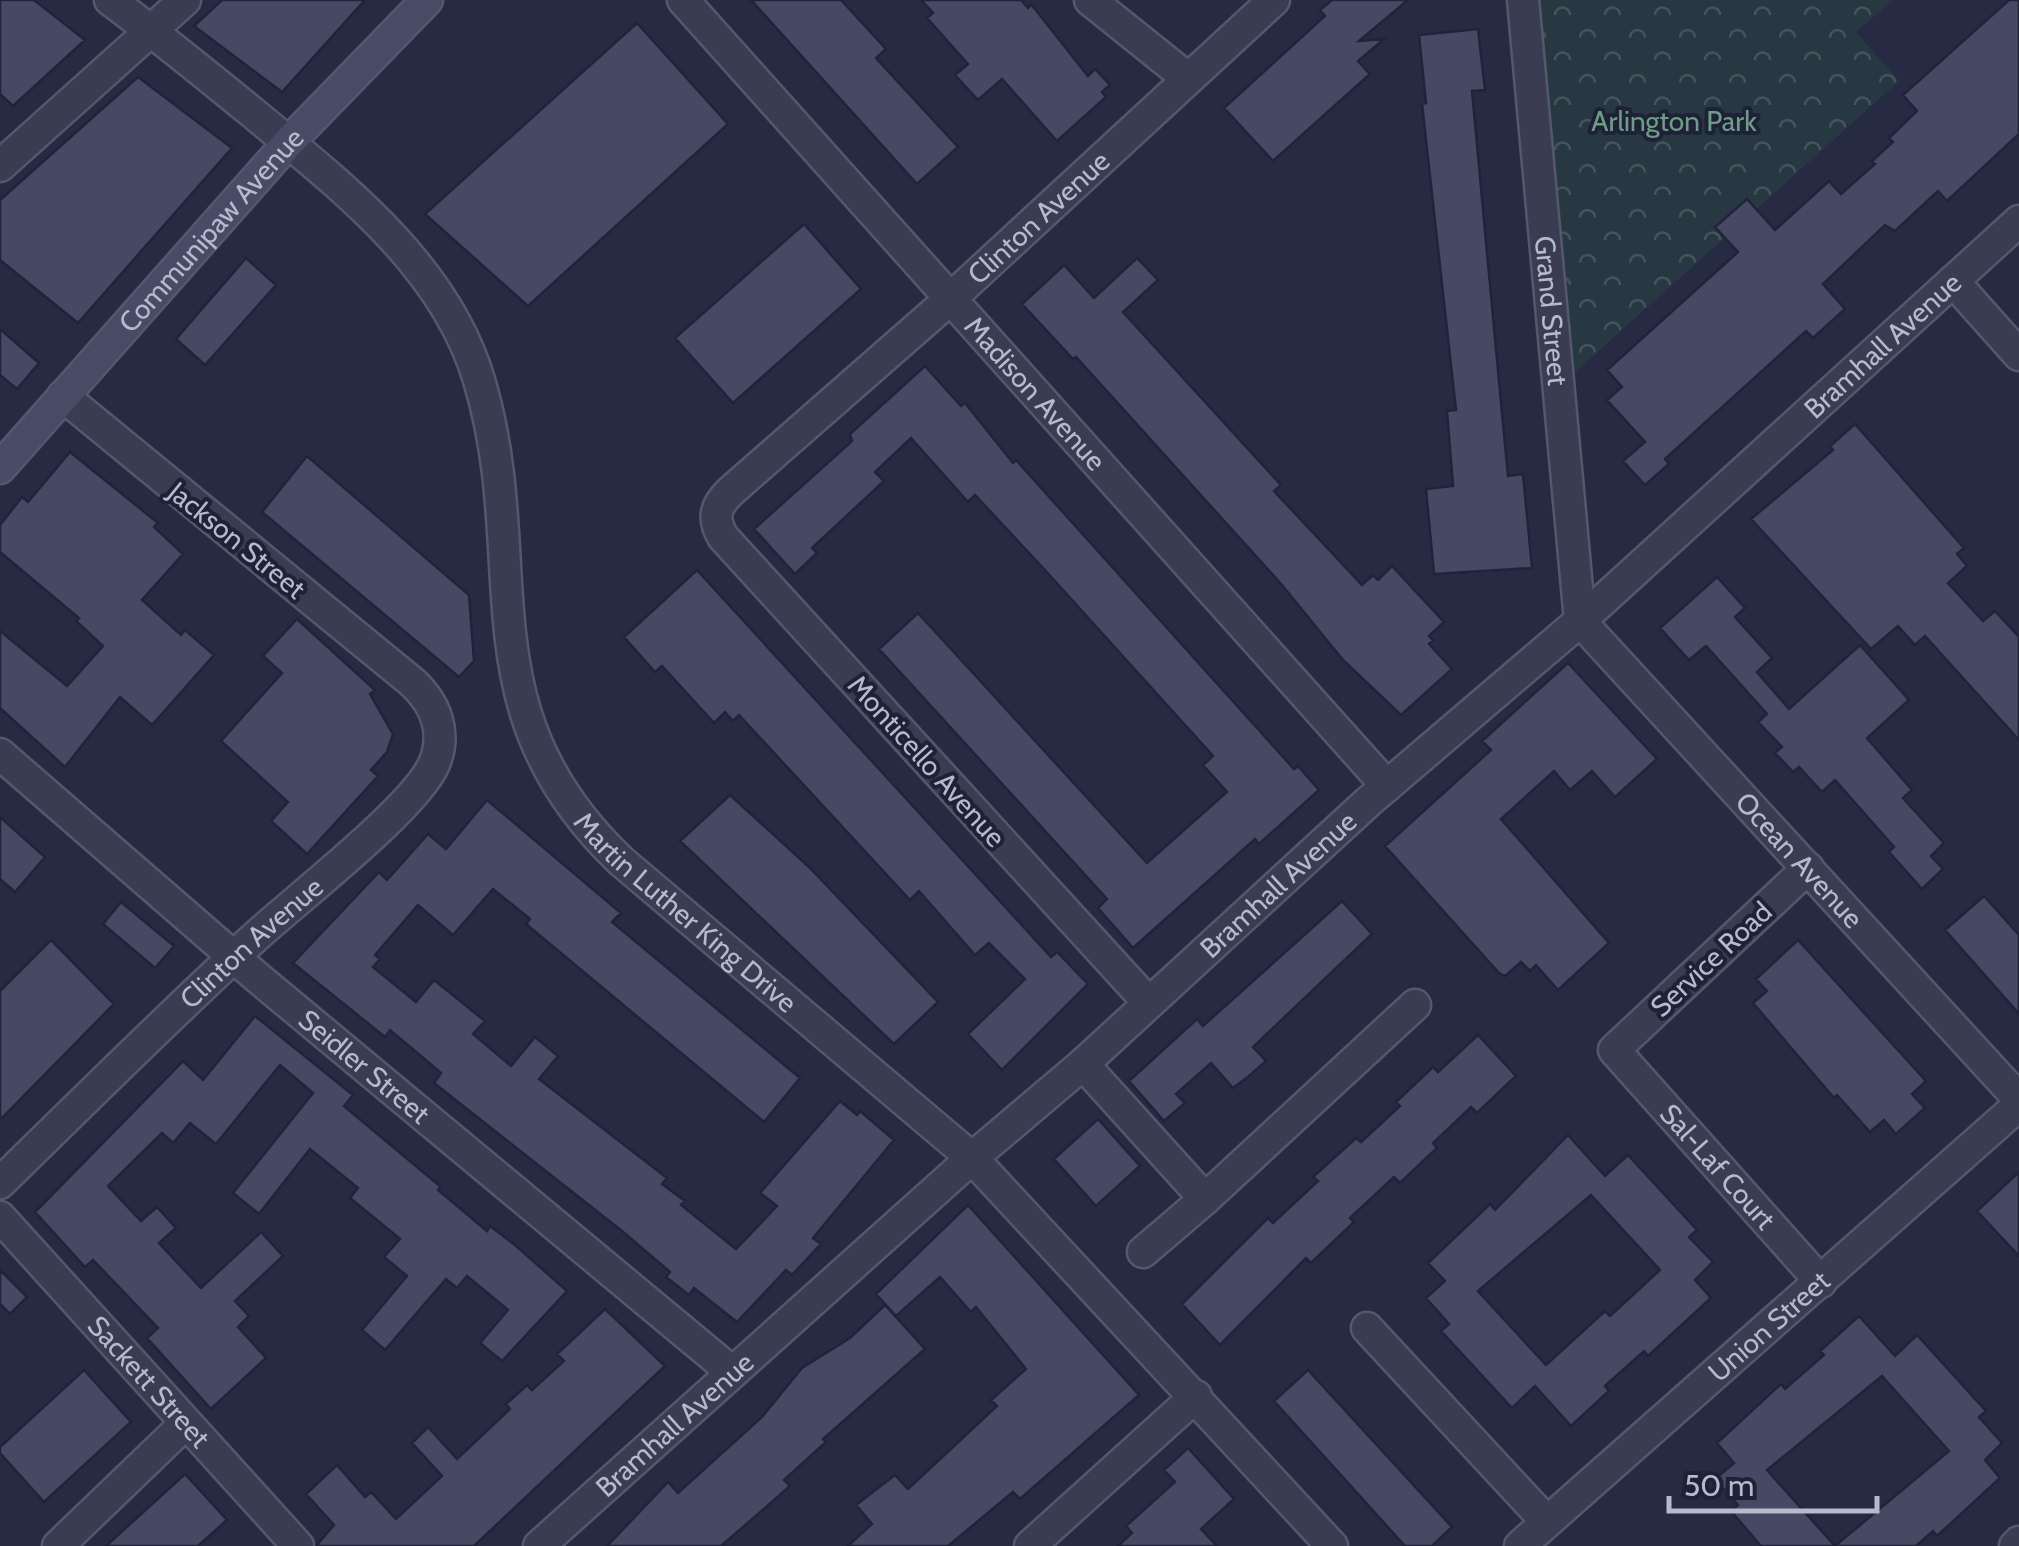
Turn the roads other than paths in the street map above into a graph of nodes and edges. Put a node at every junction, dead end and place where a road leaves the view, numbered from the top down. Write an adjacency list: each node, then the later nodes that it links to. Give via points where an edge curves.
1 (110, 0): 8 (street)
2 (185, 0): 8 (street)
3 (427, 0): 10 (main road, Communipaw Avenue)
4 (683, 0): 14 (street, Madison Avenue)
5 (1090, 0): 9 (street)
6 (1274, 0): 9 (street, Clinton Avenue)
7 (1523, 0): 19 (street, Grand Street)
8 (152, 31): 10 (street); 11 (street)
9 (1186, 77): 14 (street, Clinton Avenue)
10 (288, 142): 16 (main road, Communipaw Avenue); 30 (street, Martin Luther King Drive, via 326,170 428,279 479,379 494,444 519,698 538,749 573,809 621,861)
11 (0, 166)
12 (2019, 221): 13 (street, Bramhall Avenue)
13 (1952, 281): 15 (street); 19 (street, Bramhall Avenue)
14 (949, 300): 18 (street, Clinton Avenue, via 731,490); 22 (street, Madison Avenue)
15 (2019, 354)
16 (63, 396): 17 (main road, Communipaw Avenue); 20 (street, Jackson Street)
17 (0, 468)
18 (716, 515): 25 (street, Monticello Avenue, via 723,538)
19 (1580, 621): 22 (street, Bramhall Avenue); 23 (street, Ocean Avenue)
20 (412, 682): 24 (street, Clinton Avenue, via 438,722 435,762 424,782)
21 (0, 754): 24 (street, Seidler Street)
22 (1387, 786): 25 (street, Bramhall Avenue)
23 (1808, 868): 27 (street, Service Road); 29 (street, Ocean Avenue)
24 (234, 957): 31 (street, Clinton Avenue); 37 (street, Seidler Street)
25 (1147, 1001): 28 (street, Bramhall Avenue)
26 (1415, 1005): 32 (street)
27 (1614, 1050): 35 (street, Sal-Laf Court)
28 (1084, 1064): 30 (street, Bramhall Avenue); 32 (street)
29 (2019, 1102): 35 (street, Union Street)
30 (972, 1158): 37 (street, Bramhall Avenue); 38 (street, Martin Luther King Drive)
31 (0, 1182)
32 (1205, 1199): 34 (street)
33 (0, 1217): 39 (street, Sackett Street)
34 (1143, 1252)
35 (1821, 1282): 40 (street, Union Street)
36 (1367, 1328): 40 (street)
37 (732, 1372): 43 (street, Bramhall Avenue)
38 (1196, 1396): 44 (street); 45 (street, Martin Luther King Drive)
39 (186, 1423): 41 (street); 42 (street, Sackett Street)
40 (1548, 1522): 46 (street, Union Street)
41 (58, 1546)
42 (298, 1546)
43 (539, 1546)
44 (1030, 1546)
45 (1332, 1546)
46 (1520, 1546)

